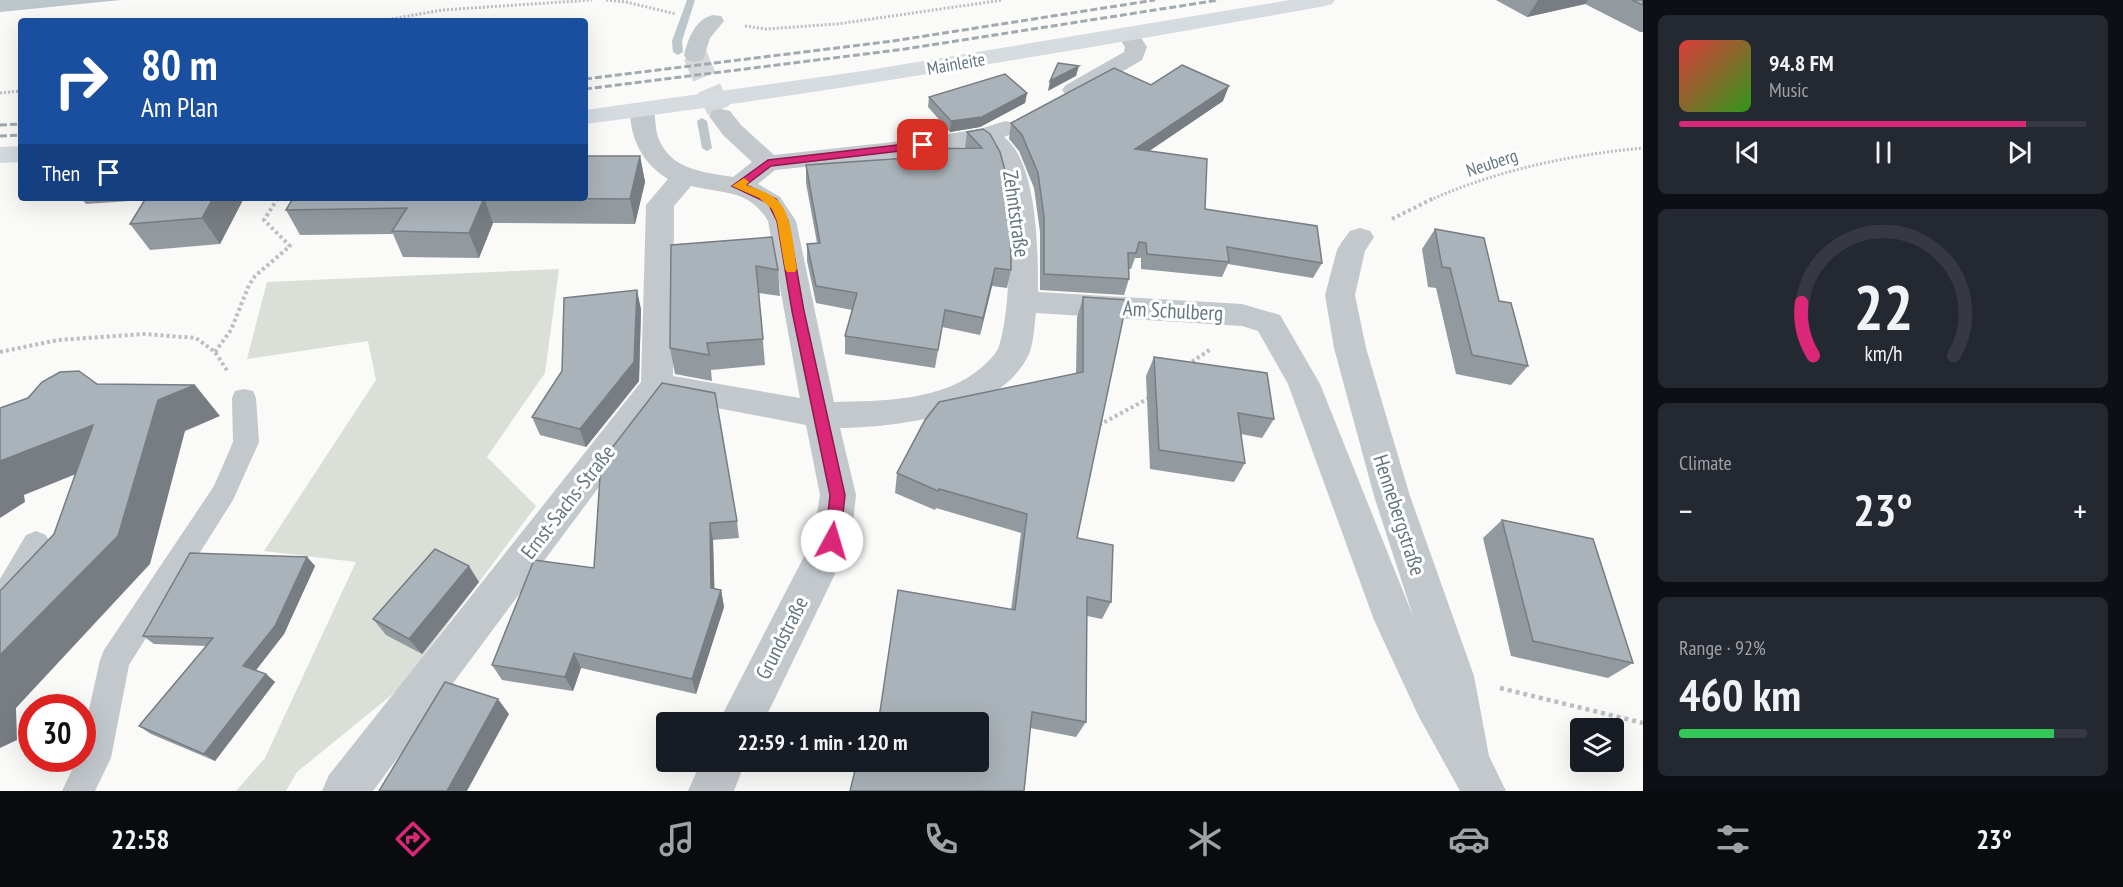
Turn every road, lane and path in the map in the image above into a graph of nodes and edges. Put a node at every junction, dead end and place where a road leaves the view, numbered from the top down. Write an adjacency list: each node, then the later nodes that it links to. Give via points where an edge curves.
1 (592, 0): 6 (path, via 442,10)
2 (606, 0): 5 (path)
3 (1003, 0): 7 (path, via 837,24 766,29)
4 (1325, 0): 8 (main road, Mainleite)
5 (674, 13)
6 (397, 18)
7 (713, 21): 9 (street, via 699,37)
8 (1128, 35): 12 (street, via 1136,47 1134,55); 13 (main road, Mainleite, via 904,73)
9 (695, 54)
10 (18, 91): 11 (path)
11 (0, 93)
12 (1050, 103)
13 (642, 110): 15 (main road, Mainleite); 22 (street, Grundstraße, via 644,134 659,162)
14 (721, 116): 21 (street)
15 (588, 117)
16 (1020, 120): 17 (street)
17 (986, 136): 21 (street); 26 (street, Zehntstraße, via 1002,148 1014,173 1024,245)
18 (1643, 148): 25 (path, Neuberg, via 1535,164 1446,194)
19 (18, 154): 20 (main road)
20 (0, 155)
21 (768, 163): 23 (street)
22 (685, 176): 23 (street, Grundstraße); 31 (street, via 660,205)
23 (738, 186): 34 (street, Grundstraße, via 772,201 782,221)
24 (276, 201): 29 (path, via 264,220 290,246 255,276 231,330)
25 (1360, 237): 42 (street, Hennebergstraße, via 1351,250 1340,294 1350,348 1392,496 1453,676)
26 (1023, 302): 27 (street, Am Schulberg); 34 (street, via 1014,352 993,376 966,394 917,408)
27 (1242, 315): 30 (path, via 1236,331); 42 (street, Am Schulberg, via 1269,323 1304,384 1394,620)
28 (0, 352): 29 (path, via 58,340 144,334 196,338)
29 (215, 352): 33 (path)
30 (1181, 369)
31 (657, 385): 34 (street); 44 (street, Ernst-Sachs-Straße)
32 (1157, 391): 35 (path, via 1150,399)
33 (244, 398): 43 (lane, via 246,442 224,492 115,660 95,758)
34 (820, 416): 39 (street, Grundstraße, via 838,495 832,541)
35 (1094, 428)
36 (36, 543): 37 (lane)
37 (0, 605)
38 (1537, 697): 40 (path)
39 (746, 712)
40 (1643, 723)
41 (719, 772): 45 (street)
42 (1476, 775)
43 (78, 791)
44 (345, 791)
45 (711, 791)

